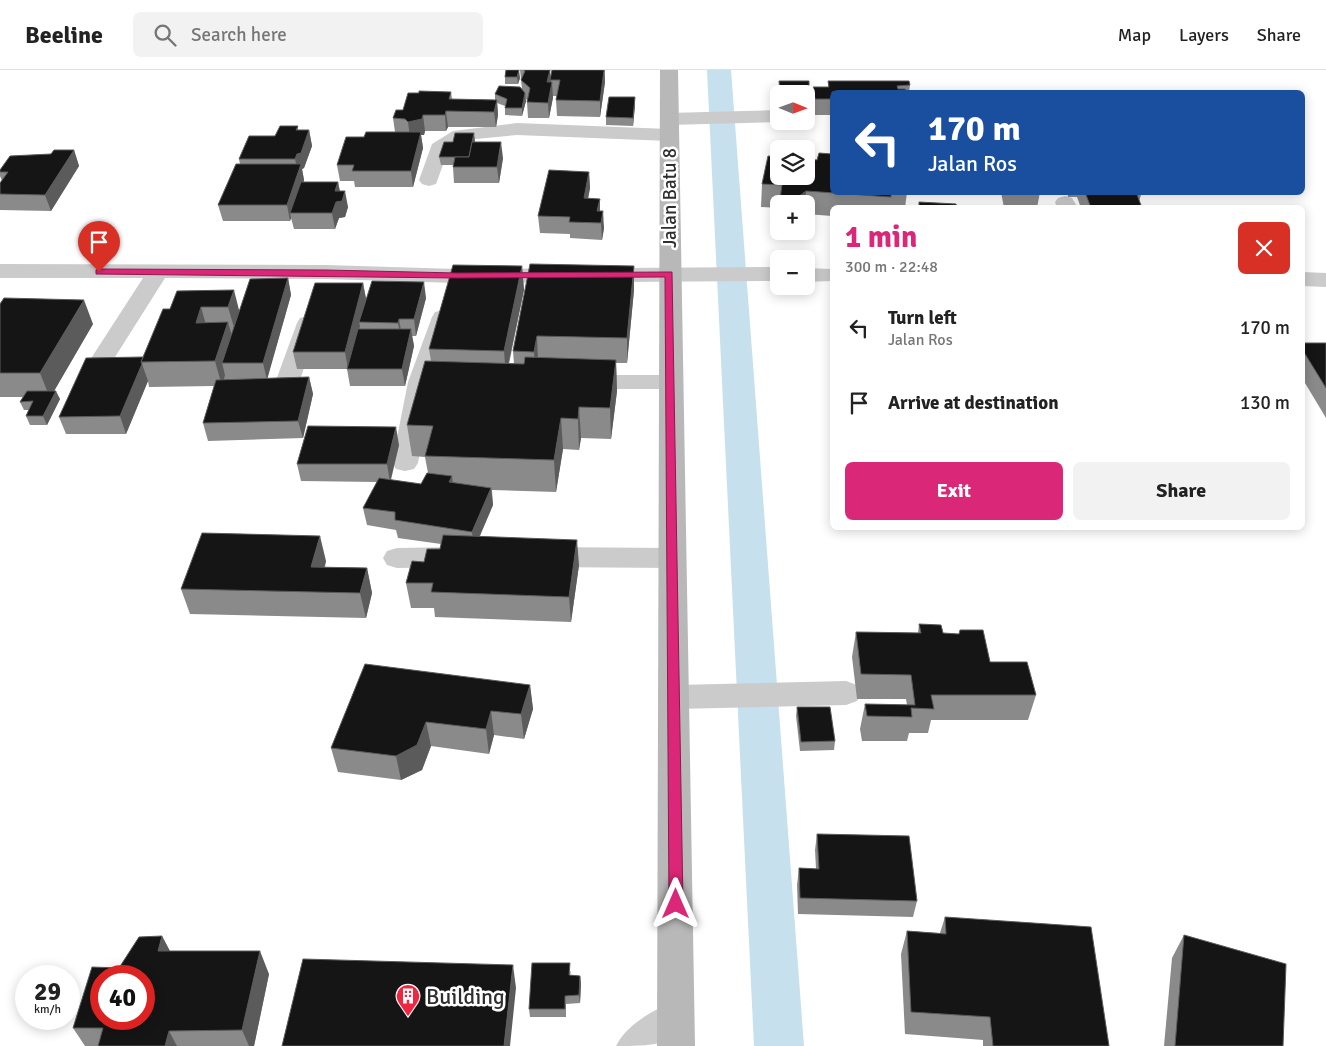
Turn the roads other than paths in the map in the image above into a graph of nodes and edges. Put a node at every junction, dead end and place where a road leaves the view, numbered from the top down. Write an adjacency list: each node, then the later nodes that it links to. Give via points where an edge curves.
1 (669, 70): 3 (street, Jalan Batu 8)
2 (770, 116): 3 (street)
3 (677, 124): 4 (street, via 517,129 460,135 440,148); 7 (street, Jalan Batu 8)
4 (429, 180)
5 (0, 271): 6 (street)
6 (158, 272): 14 (street); 15 (street)
7 (682, 274): 8 (street); 11 (street); 17 (street, Jalan Batu 8)
8 (770, 274)
9 (815, 275): 10 (street)
10 (830, 275)
11 (457, 276): 14 (street); 19 (street)
12 (1305, 279): 13 (street)
13 (1326, 280)
14 (321, 287): 18 (street)
15 (102, 360)
16 (560, 382): 17 (street)
17 (670, 382): 23 (street, Jalan Batu 8)
18 (287, 383)
19 (405, 463)
20 (486, 557): 22 (street)
21 (516, 557): 23 (street)
22 (397, 558)
23 (672, 558): 25 (street, Jalan Batu 8)
24 (846, 694): 25 (street)
25 (675, 697): 26 (street, Jalan Batu 8)
26 (676, 1032): 27 (street)
27 (635, 1046)

